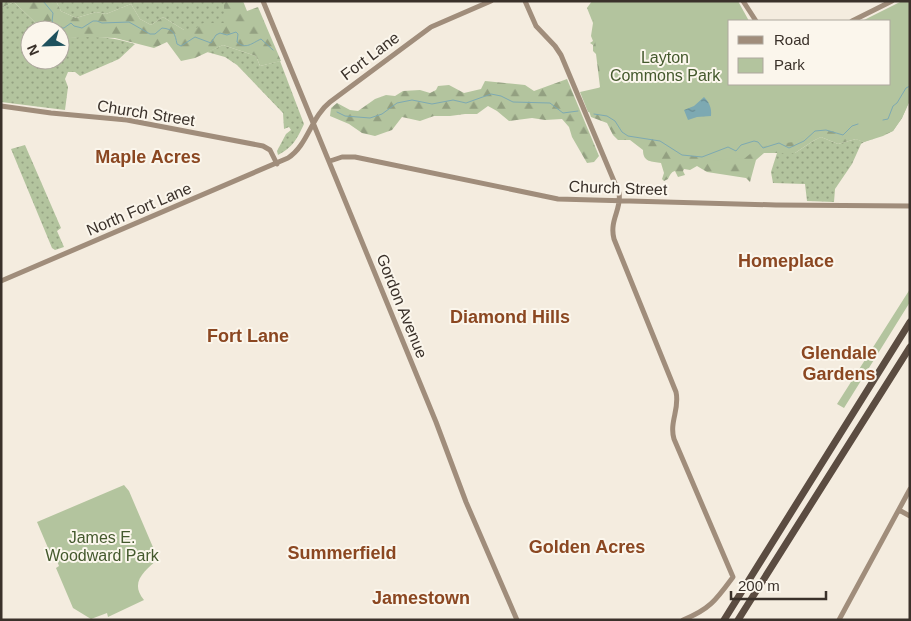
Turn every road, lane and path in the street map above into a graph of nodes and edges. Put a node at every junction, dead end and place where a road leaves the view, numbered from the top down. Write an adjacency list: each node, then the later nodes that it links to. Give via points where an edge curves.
1 (263, 1): 9 (street, Gordon Avenue)
2 (491, 1): 9 (street, Fort Lane, via 428,28 328,104)
3 (525, 1): 13 (street, via 537,27 560,54 619,191)
4 (743, 1): 6 (street)
5 (892, 1): 7 (street)
6 (755, 20)
7 (854, 20)
8 (1, 106): 12 (street, Church Street, via 127,120 263,146 270,150)
9 (314, 122): 10 (street, Fort Lane); 11 (street, Gordon Avenue)
10 (287, 159): 12 (street, North Fort Lane)
11 (330, 161): 13 (street, Church Street, via 355,157 552,198); 22 (street, Gordon Avenue, via 450,455 466,502)
12 (277, 164): 15 (street, North Fort Lane)
13 (619, 202): 14 (street, Church Street); 23 (street, via 613,235 677,395 678,406 672,427 675,441 733,578 707,609)
14 (910, 206)
15 (1, 281)
16 (910, 322): 21 (highway)
17 (910, 347): 26 (highway)
18 (910, 489): 19 (street)
19 (899, 510): 20 (street); 27 (street)
20 (910, 516)
21 (742, 591): 24 (highway); 25 (highway)
22 (517, 620)
23 (683, 620)
24 (720, 620)
25 (724, 620)
26 (738, 620)
27 (839, 620)

